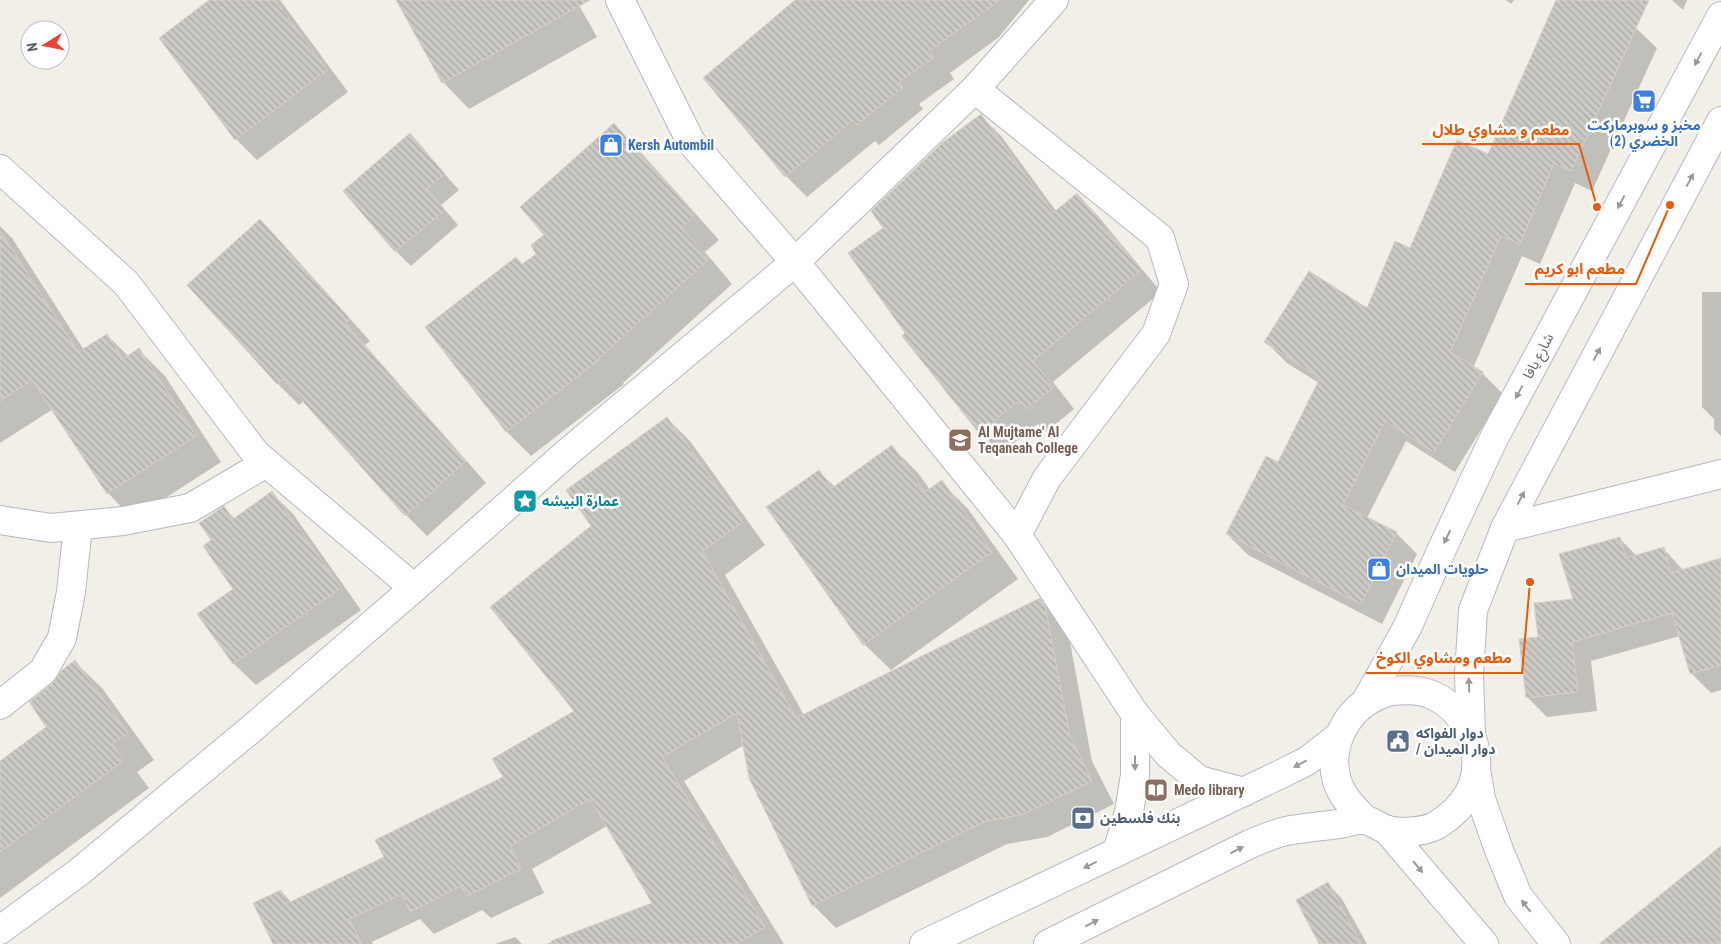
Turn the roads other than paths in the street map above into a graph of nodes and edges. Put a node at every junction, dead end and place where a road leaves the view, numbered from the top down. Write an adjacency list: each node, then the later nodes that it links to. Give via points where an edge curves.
1 (620, 0): 7 (street, via 691,142)
2 (1054, 0): 4 (street)
3 (1721, 16): 15 (street, شارع يافا, one-way to 15, via 1494,438 1408,626)
4 (975, 88): 7 (street); 13 (street, via 1160,238 1174,284 1156,334 1047,478)
5 (1718, 133): 12 (street, one-way to 5)
6 (0, 169): 8 (street, via 126,284)
7 (795, 262): 13 (street); 14 (street, via 568,452)
8 (266, 463): 11 (street, via 190,508); 14 (street)
9 (1721, 474): 12 (street)
10 (0, 520): 11 (street, via 51,528)
11 (78, 526): 16 (street, via 62,638 43,671)
12 (1505, 528): 18 (street, one-way to 12, via 1469,675 1473,610)
13 (1016, 535): 17 (street)
14 (414, 588): 24 (street, via 79,872)
15 (1366, 701): 18 (street, via 1387,692 1410,690 1432,694 1452,706); 19 (street, via 1350,716)
16 (0, 705)
17 (1135, 714): 21 (street, via 1168,754 1199,780); 23 (street, one-way to 23, via 1135,775 1129,812)
18 (1471, 734): 20 (street)
19 (1339, 736): 21 (street, one-way to 21, via 1307,761); 22 (street, via 1334,759 1337,781 1348,803)
20 (1476, 769): 22 (street, via 1469,792 1455,812 1435,826 1411,832); 28 (street, one-way to 20, via 1518,896 1481,799)
21 (1244, 792): 23 (street)
22 (1376, 825): 26 (street, one-way to 22, via 1250,844 1285,831); 27 (street, one-way to 27)
23 (1117, 852): 25 (street, one-way to 25)
24 (0, 930)
25 (924, 944)
26 (1048, 944)
27 (1484, 944)
28 (1556, 944)

